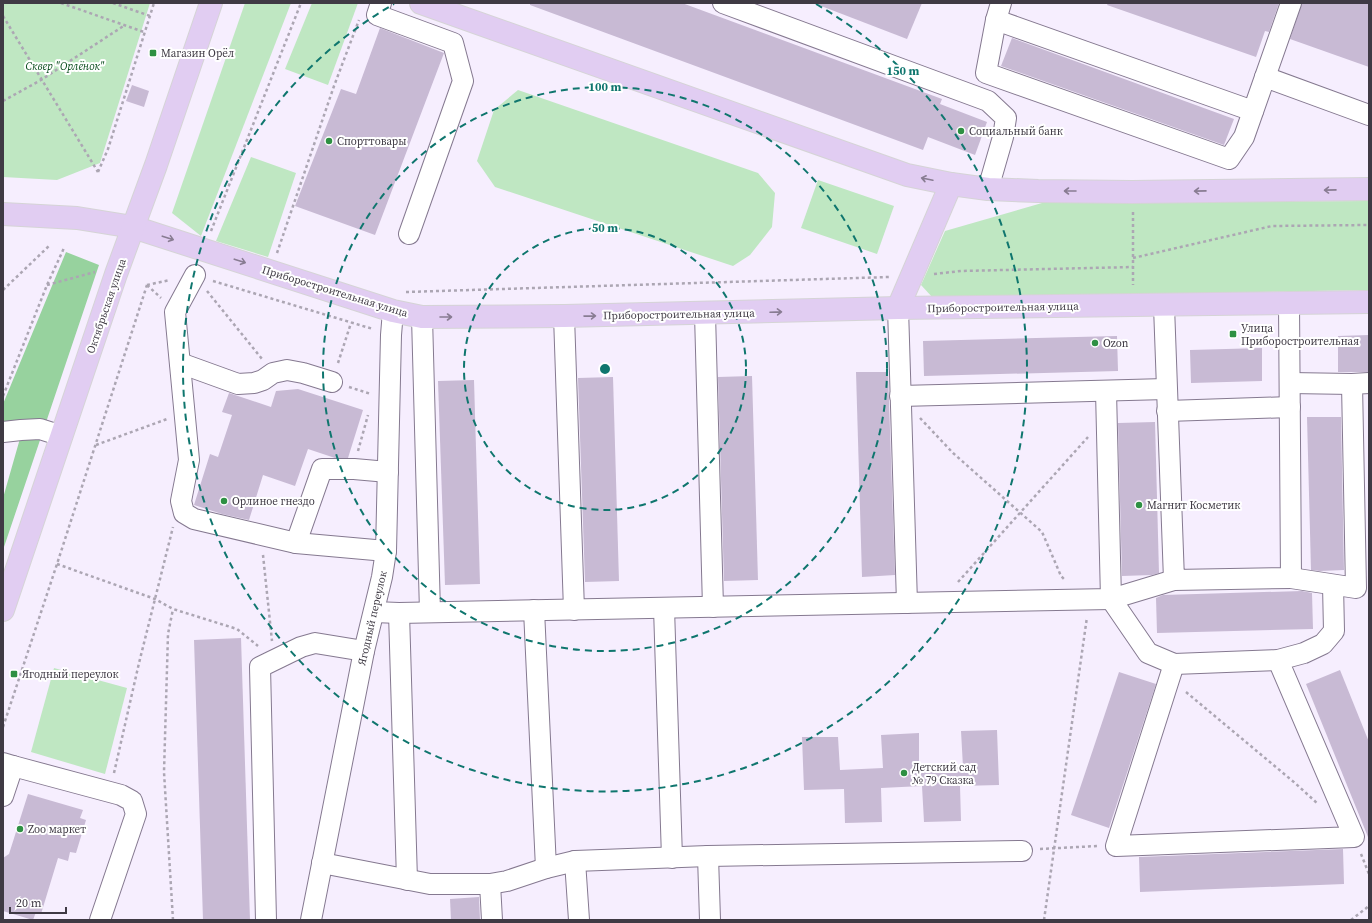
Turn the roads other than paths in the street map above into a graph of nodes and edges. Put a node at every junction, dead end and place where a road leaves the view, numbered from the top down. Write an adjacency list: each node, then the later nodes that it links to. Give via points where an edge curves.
1 (211, 3): 14 (main road, Октябрьская улица)
2 (382, 3): 15 (street, via 378,15 453,43 463,81)
3 (421, 3): 10 (main road, one-way to 3, via 907,175)
4 (723, 3): 11 (street, via 988,101 1006,118)
5 (1291, 3): 7 (street)
6 (998, 11): 8 (street); 8 (street, via 986,73 1229,159 1244,137)
7 (1265, 77): 8 (street); 9 (street)
8 (1253, 111)
9 (1369, 115)
10 (951, 184): 11 (main road); 20 (main road)
11 (988, 189): 12 (main road, one-way to 11, via 1132,192)
12 (1369, 189)
13 (3, 214): 14 (main road, Приборостроительная улица, via 77,218)
14 (133, 227): 21 (main road, Приборостроительная улица, one-way to 21); 35 (main road, Октябрьская улица)
15 (409, 234)
16 (195, 275): 25 (street, via 176,312)
17 (1369, 302): 18 (main road, Приборостроительная улица)
18 (1289, 304): 19 (main road, Приборостроительная улица); 27 (street)
19 (1164, 306): 20 (main road, Приборостроительная улица); 29 (street)
20 (898, 308): 22 (main road, Приборостроительная улица, one-way to 20); 31 (street)
21 (393, 311): 24 (main road, Приборостроительная улица); 36 (street, Ягодный переулок)
22 (704, 314): 23 (main road, Приборостроительная улица, one-way to 22); 45 (street)
23 (564, 316): 24 (main road, Приборостроительная улица, one-way to 23); 49 (street)
24 (422, 317): 51 (street)
25 (180, 363): 26 (street, via 238,384 254,383 273,373 287,370); 37 (street, via 189,460 181,501 184,513 194,519)
26 (332, 382)
27 (1290, 384): 28 (street); 32 (street)
28 (1360, 384): 42 (street)
29 (1166, 389): 30 (street); 33 (street)
30 (1106, 391): 31 (street); 43 (street)
31 (900, 396): 44 (street)
32 (1290, 407): 33 (street); 39 (street)
33 (1167, 411): 40 (street)
34 (3, 432): 35 (street, via 40,430)
35 (62, 436): 47 (main road, Октябрьская улица)
36 (388, 472): 37 (street, via 322,470); 38 (street, Ягодный переулок)
37 (296, 543): 38 (street)
38 (386, 551): 50 (street, Ягодный переулок)
39 (1291, 578): 40 (street); 41 (street)
40 (1174, 580): 43 (street)
41 (1333, 585): 42 (street); 54 (street, via 1334,630 1323,644 1304,653)
42 (1363, 588)
43 (1111, 599): 44 (street); 55 (street, via 1148,653)
44 (907, 603): 45 (street)
45 (713, 607): 46 (street)
46 (664, 608): 49 (street); 60 (street)
47 (3, 610)
48 (534, 610): 49 (street); 51 (street); 63 (street)
49 (574, 610)
50 (374, 612): 52 (street); 53 (street, Ягодный переулок)
51 (430, 612): 52 (street)
52 (399, 613): 64 (street)
53 (364, 651): 62 (street, Ягодный переулок); 67 (street, via 315,643 301,646 260,667)
54 (1278, 660): 55 (street); 55 (street, via 1354,837 1116,846)
55 (1172, 671)
56 (8, 765): 57 (street); 66 (street, via 121,795 132,801 136,814)
57 (3, 796)
58 (1022, 851): 59 (street)
59 (708, 856): 60 (street); 71 (street)
60 (672, 858): 61 (street)
61 (575, 862): 63 (street); 70 (street)
62 (322, 863): 64 (street); 68 (street, Ягодный переулок)
63 (546, 868): 65 (street)
64 (407, 880): 65 (street, via 430,884)
65 (490, 884): 69 (street)
66 (100, 920)
67 (266, 920)
68 (311, 920)
69 (492, 920)
70 (579, 920)
71 (710, 920)

